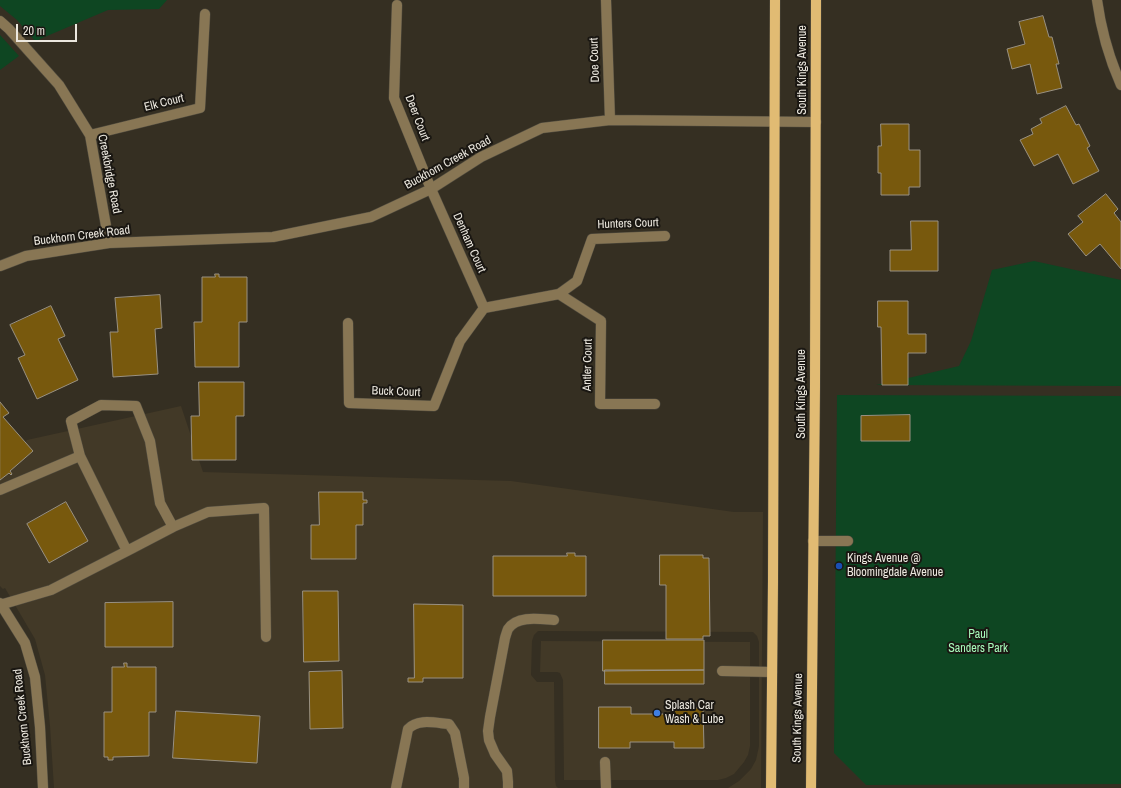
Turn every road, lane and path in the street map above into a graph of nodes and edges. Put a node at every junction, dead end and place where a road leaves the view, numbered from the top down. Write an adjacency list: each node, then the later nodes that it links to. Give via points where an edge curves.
1 (606, 0): 9 (street, Doe Court)
2 (775, 0): 10 (main road)
3 (816, 0): 11 (main road, South Kings Avenue)
4 (1097, 0): 8 (street, via 1105,41)
5 (397, 5): 13 (street, Deer Court, via 394,98)
6 (205, 14): 12 (street, Elk Court, via 200,108)
7 (0, 21): 12 (street, Creekbridge Road, via 59,85)
8 (1121, 84)
9 (610, 120): 10 (street, Buckhorn Creek Road); 13 (street, Buckhorn Creek Road, via 542,128 481,157)
10 (775, 121): 11 (street, Buckhorn Creek Road); 31 (main road)
11 (816, 122): 24 (main road, South Kings Avenue)
12 (90, 135): 15 (street, Creekbridge Road)
13 (431, 190): 15 (street, Buckhorn Creek Road, via 371,217 273,237); 18 (street, Denham Court)
14 (666, 236): 17 (street, Hunters Court, via 592,239 577,281)
15 (109, 243): 16 (street, Buckhorn Creek Road, via 26,256)
16 (0, 266)
17 (559, 294): 18 (street, Hunters Court); 20 (street, Antler Court, via 601,321 600,404)
18 (484, 308): 19 (street, Buck Court, via 460,341 434,406 349,403)
19 (348, 323)
20 (655, 404)
21 (80, 456): 22 (street); 23 (street, via 71,421 101,405 136,406 150,441 160,503); 26 (street)
22 (0, 490)
23 (173, 527): 26 (street); 29 (street, via 208,512 264,508)
24 (813, 541): 25 (street); 39 (main road, South Kings Avenue)
25 (848, 541)
26 (127, 551): 27 (street, via 51,590)
27 (0, 604): 33 (street, Buckhorn Creek Road, via 25,643 35,677)
28 (554, 620): 36 (street, via 517,621 508,628 505,638 488,730 495,754 507,771)
29 (266, 637)
30 (722, 671): 31 (street)
31 (772, 672): 38 (main road)
32 (605, 762): 37 (street)
33 (43, 788)
34 (396, 788): 35 (street, via 408,729 425,721 449,724 455,733)
35 (464, 788)
36 (508, 788)
37 (606, 788)
38 (771, 788)
39 (811, 788)

